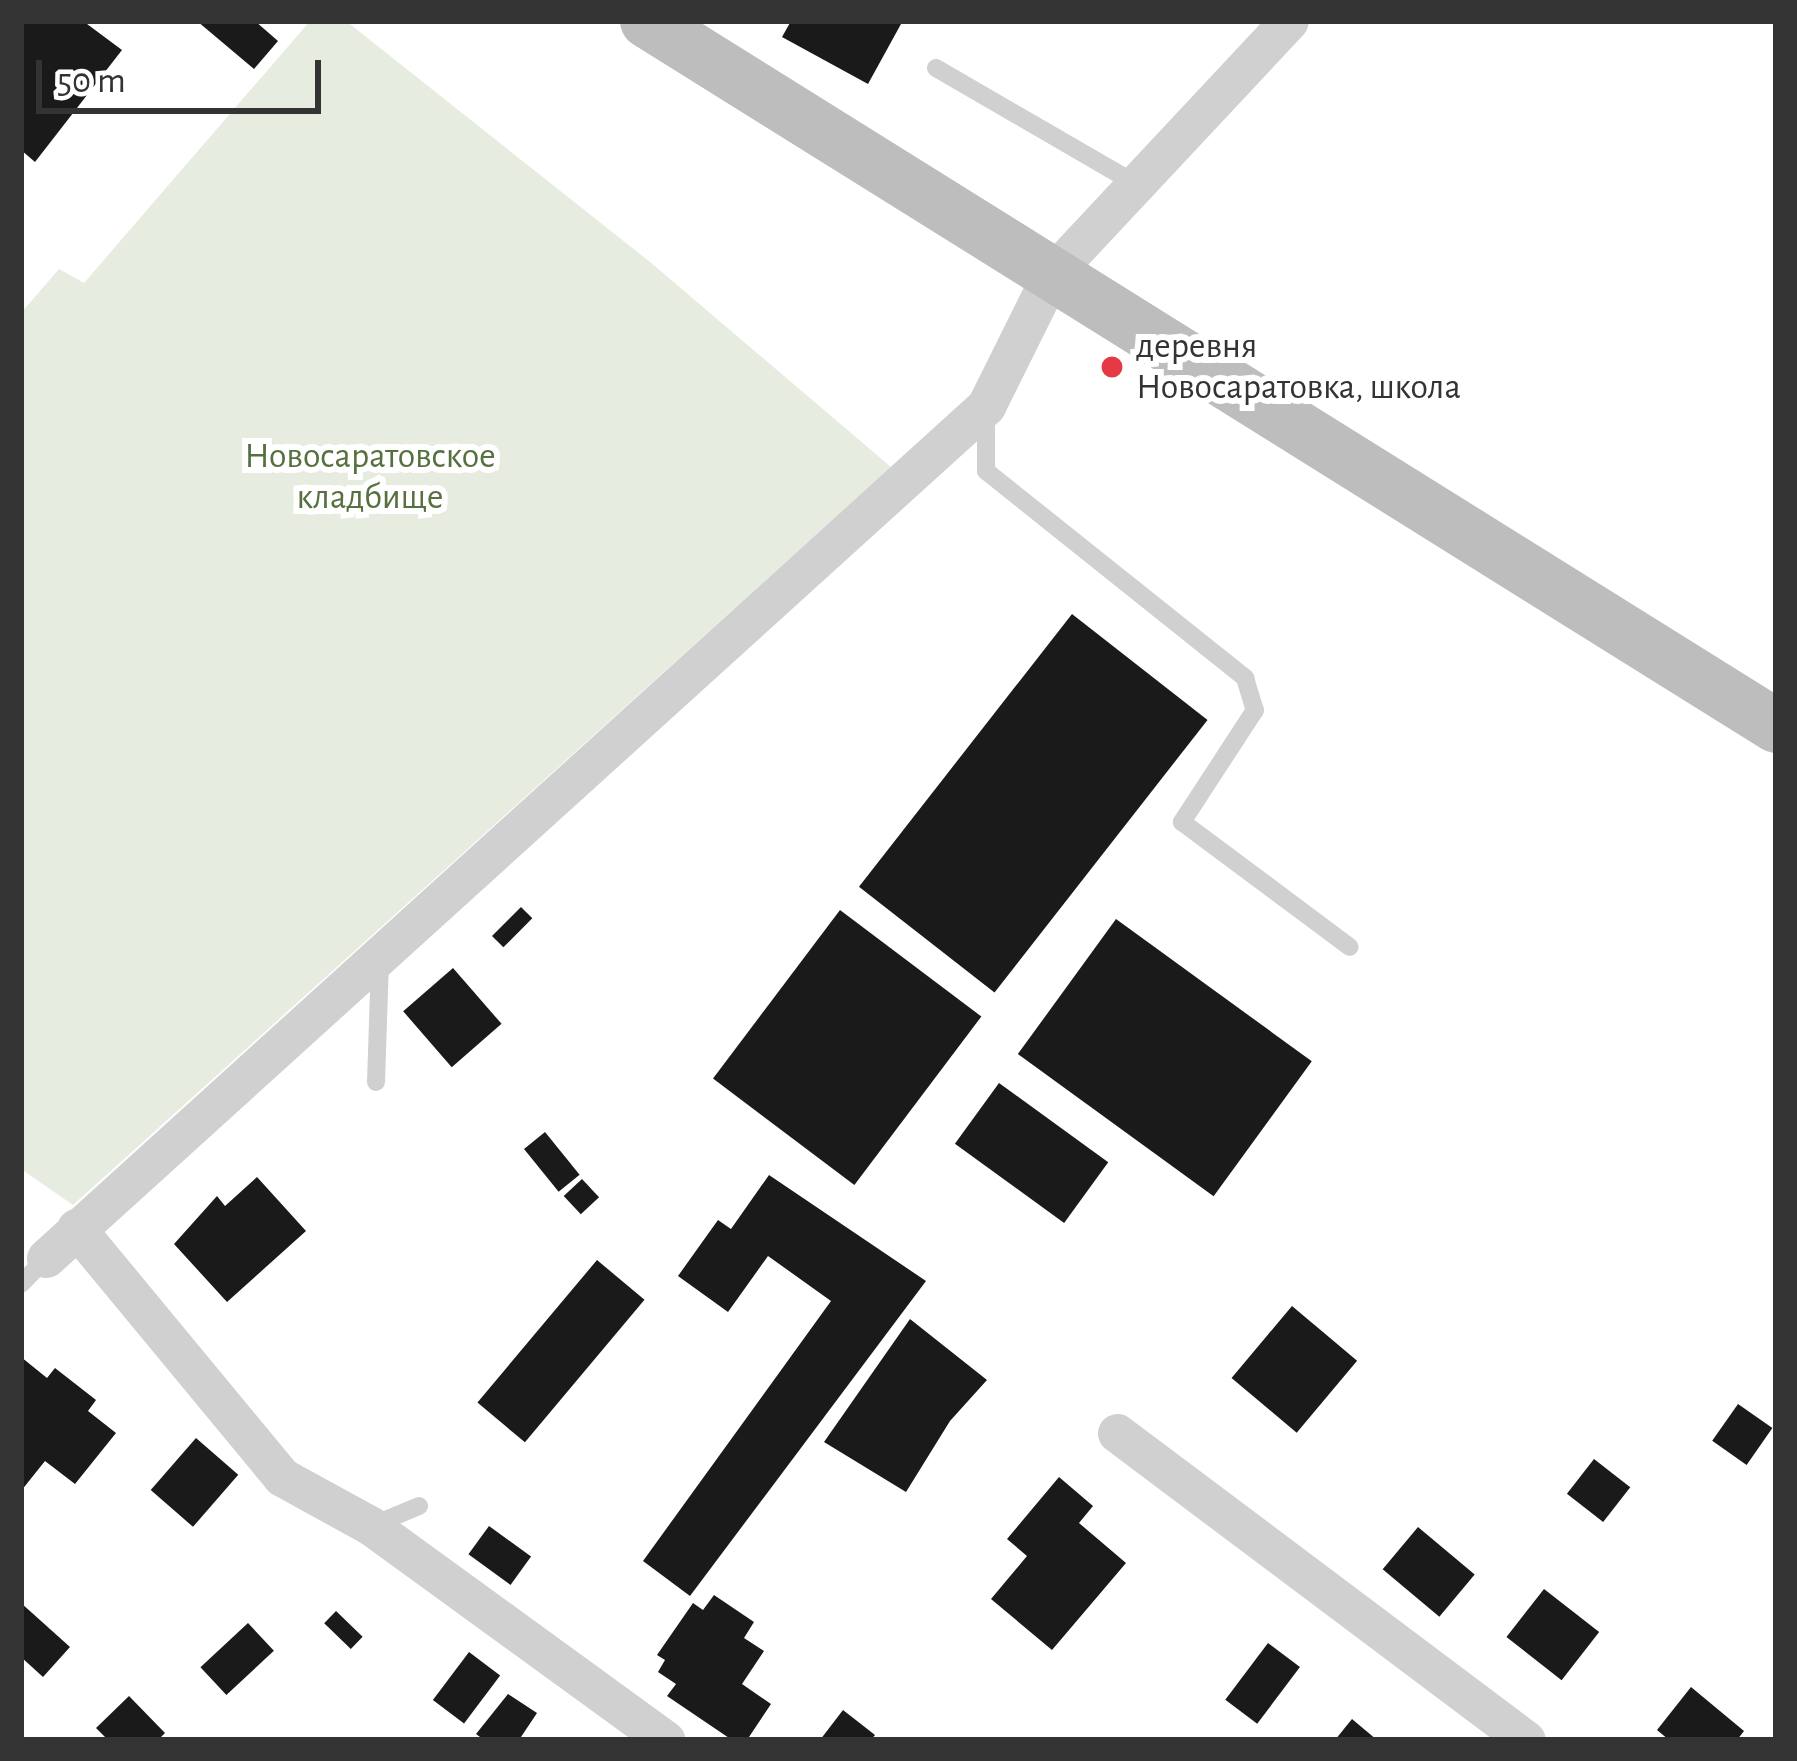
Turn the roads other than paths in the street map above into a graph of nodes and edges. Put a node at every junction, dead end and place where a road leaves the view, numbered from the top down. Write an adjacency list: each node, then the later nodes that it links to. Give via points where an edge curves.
1 (647, 21): 5 (main road)
2 (1289, 21): 4 (street)
3 (936, 68): 4 (lane)
4 (1136, 184): 5 (street)
5 (1051, 275): 6 (street); 7 (main road)
6 (986, 406): 8 (lane, via 986,471 1245,678 1256,710 1182,823); 9 (street)
7 (1776, 726)
8 (1350, 947)
9 (380, 957): 10 (lane); 11 (street)
10 (376, 1082)
11 (76, 1228): 12 (street); 15 (street, via 283,1477)
12 (33, 1271)
13 (1117, 1433): 17 (street)
14 (418, 1506): 15 (lane)
15 (371, 1526): 16 (street)
16 (666, 1740)
17 (1526, 1740)

